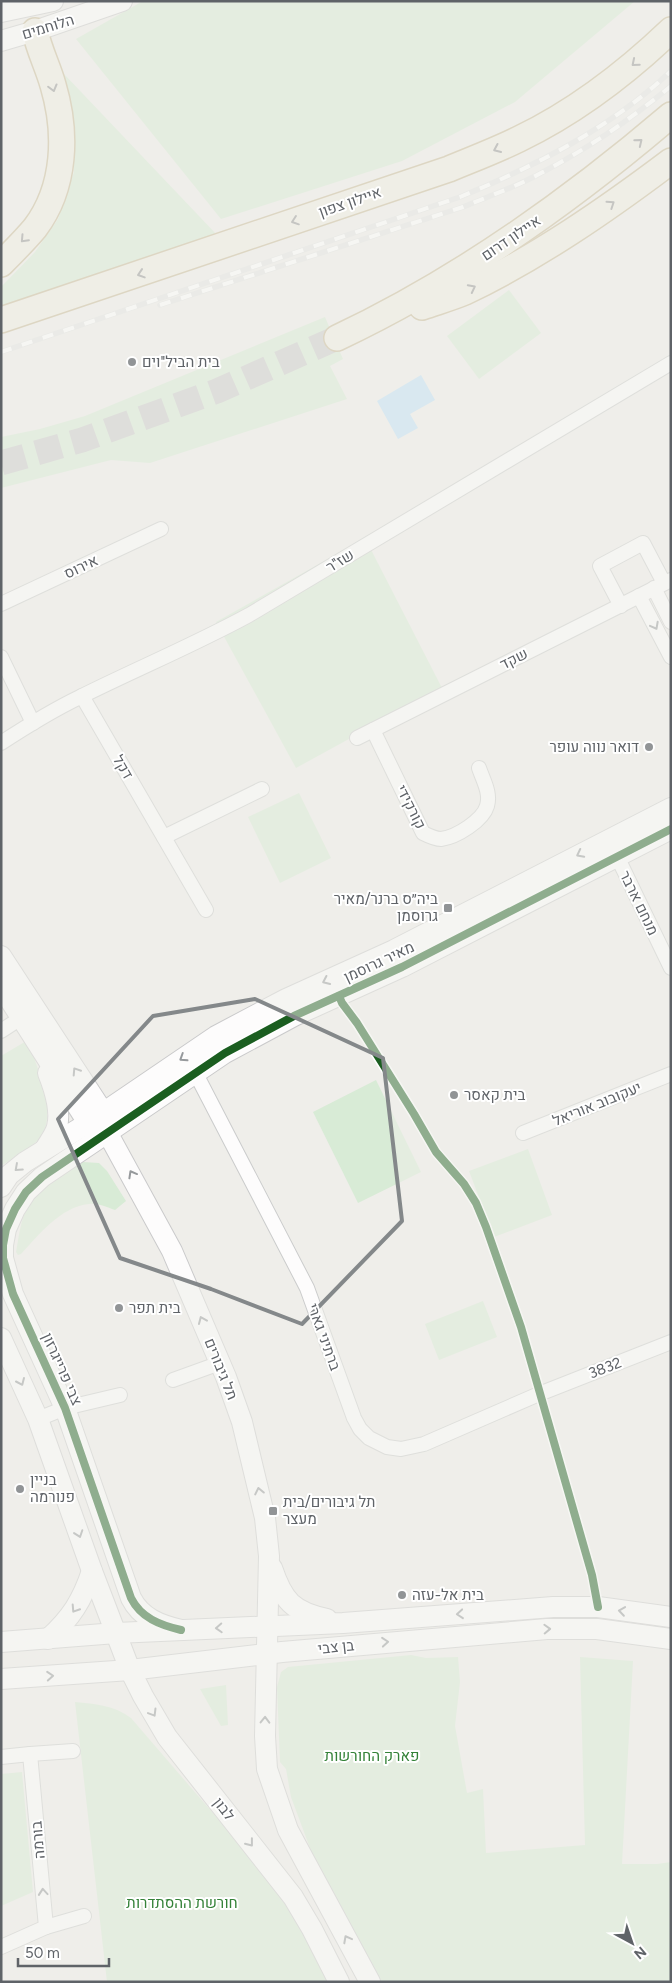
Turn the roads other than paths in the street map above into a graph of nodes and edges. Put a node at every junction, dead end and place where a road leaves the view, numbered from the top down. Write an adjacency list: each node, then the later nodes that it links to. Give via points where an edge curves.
1 (52, 1): 3 (street, הלוחמים); 5 (street, via 35,16)
2 (122, 1): 5 (street, הלוחמים)
3 (1, 12)
4 (671, 30): 10 (highway, איילון צפון, one-way to 10, via 600,90 521,138 485,154 449,169)
5 (35, 31): 6 (street, הלוחמים); 9 (highway, one-way to 9, via 60,118 61,162 49,203 36,226)
6 (1, 41)
7 (671, 116): 8 (highway, איילון דרום, via 523,230 422,295 340,337 463,292 521,263)
8 (671, 161)
9 (1, 264)
10 (1, 320)
11 (671, 363): 20 (street, שז"ר, via 249,615)
12 (161, 529): 15 (street, אירוס)
13 (663, 584): 14 (street, שקד); 16 (street, via 643,543 600,566); 17 (street)
14 (639, 596): 16 (street, שקד); 19 (street, one-way to 19)
15 (1, 604)
16 (621, 606): 22 (street, שקד)
17 (671, 622)
18 (1, 656): 21 (street)
19 (671, 656)
20 (82, 696): 21 (street, שז"ר); 29 (street, דקל)
21 (33, 723): 24 (street, שז"ר)
22 (373, 730): 23 (street, שקד); 25 (street, קורקידי, via 423,833 432,838 442,839 481,818 489,795)
23 (357, 738)
24 (1, 743)
25 (479, 768)
26 (262, 789): 29 (street)
27 (671, 808): 30 (street, מאיר גרוסמן)
28 (671, 830): 31 (street, מאיר גרוסמן)
29 (164, 837): 32 (street, דקל)
30 (610, 838): 31 (street, מנחם ארבר); 40 (street, מאיר גרוסמן, one-way to 40, via 394,950 251,1017 216,1036)
31 (617, 858): 34 (street, מנחם ארבר); 38 (street, מאיר גרוסמן, via 402,967 260,1033)
32 (206, 910)
33 (1, 956): 40 (street, תל גיבורים, one-way to 33)
34 (671, 968)
35 (1, 986): 36 (street, תל גיבורים)
36 (24, 1024): 37 (street); 40 (street, תל גיבורים); 43 (street, via 49,1075 56,1101 57,1126)
37 (1, 1031)
38 (195, 1072): 41 (street, מאיר גרוסמן); 49 (street, ברתיני גארי, via 307,1288 360,1429 387,1447 401,1449 424,1444)
39 (671, 1074): 42 (street, יעקובוב אוריאל)
40 (95, 1117): 41 (street, תל גיבורים); 43 (street)
41 (107, 1132): 47 (street, תל גיבורים, one-way to 41, via 172,1251); 51 (street, צבי פרייגרזון, via 26,1192 9,1222 3,1245 3,1258 14,1294)
42 (523, 1133)
43 (45, 1149): 44 (street, one-way to 44, via 9,1176)
44 (1, 1188)
45 (1, 1338): 52 (street, one-way to 52)
46 (671, 1342): 49 (street, 3832)
47 (220, 1363): 48 (street); 53 (street, תל גיבורים, one-way to 47, via 254,1468 242,1422)
48 (174, 1380)
49 (539, 1394)
50 (120, 1395): 51 (street)
51 (65, 1408): 52 (street); 58 (street, צבי פרייגרזון, via 134,1605 155,1622)
52 (38, 1419): 54 (street, one-way to 54)
53 (269, 1556): 56 (street, via 275,1577 292,1605 310,1615); 57 (street, תל גיבורים)
54 (92, 1571): 59 (street); 60 (street, one-way to 60, via 77,1608)
55 (671, 1617): 56 (street, בן צבי, one-way to 56, via 598,1607 553,1607)
56 (343, 1623): 57 (street, בן צבי)
57 (268, 1626): 58 (street, בן צבי, one-way to 58); 63 (street)
58 (181, 1630): 59 (street, בן צבי)
59 (116, 1633): 60 (street, בן צבי); 64 (street, לבון)
60 (48, 1639): 62 (street, בן צבי)
61 (671, 1639): 63 (street, בן צבי, one-way to 61, via 547,1628 597,1629)
62 (1, 1642)
63 (267, 1654): 64 (street, בן צבי); 73 (street, one-way to 63, via 288,1830 274,1793 267,1769 265,1736)
64 (130, 1670): 65 (street, בן צבי, one-way to 64); 72 (street, לבון, one-way to 72, via 167,1737 293,1897)
65 (1, 1679)
66 (73, 1752): 67 (street)
67 (30, 1754): 68 (street); 70 (street, בורמה, one-way to 67)
68 (1, 1757)
69 (84, 1916): 70 (street)
70 (46, 1927): 71 (street)
71 (1, 1947)
72 (339, 1982)
73 (370, 1982)

